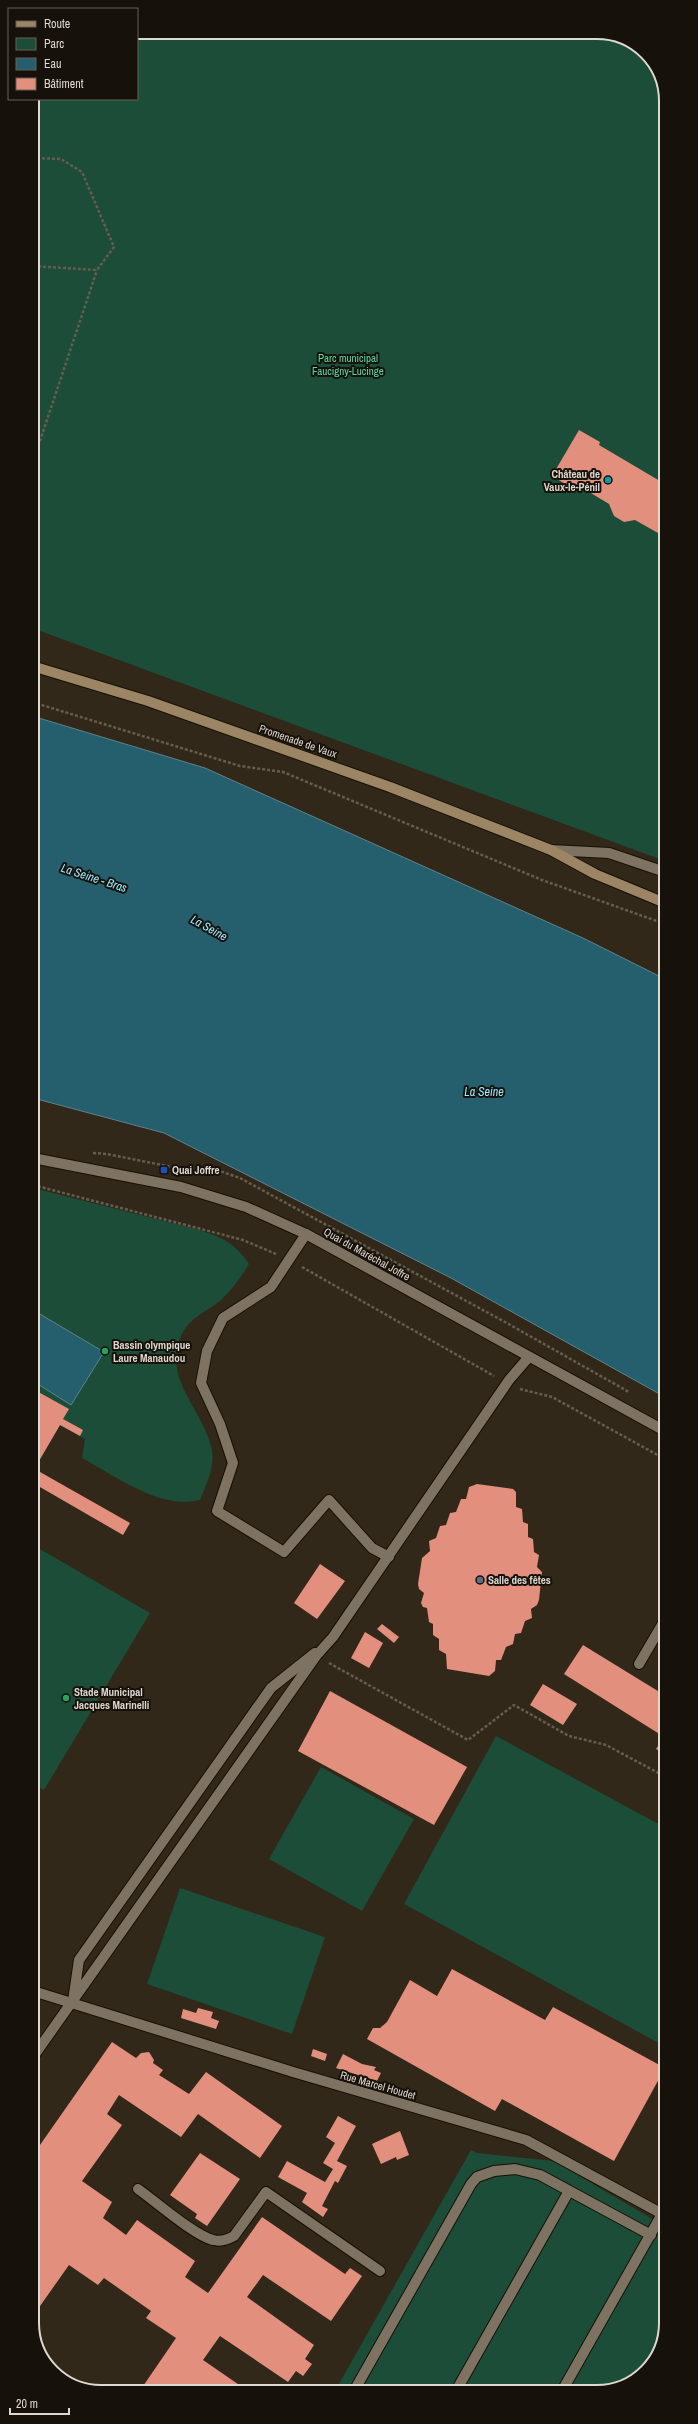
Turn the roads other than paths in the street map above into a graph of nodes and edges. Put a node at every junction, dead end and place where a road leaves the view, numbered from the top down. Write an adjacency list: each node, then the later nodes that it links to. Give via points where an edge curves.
1 (39, 668): 2 (main road, Promenade de Vaux, via 148,701 303,755)
2 (551, 850): 3 (street, via 609,853); 4 (main road, Promenade de Vaux, via 595,874)
3 (659, 870)
4 (659, 901)
5 (39, 1159): 6 (street, Quai du Maréchal Joffre, via 181,1187 246,1207)
6 (306, 1234): 7 (street, Quai du Maréchal Joffre); 9 (street, via 272,1287 222,1318 208,1351 201,1383 220,1424 233,1463 218,1511 284,1552 329,1500 372,1548)
7 (528, 1358): 8 (street, Quai du Maréchal Joffre); 9 (street, via 509,1380)
8 (659, 1428)
9 (389, 1557): 11 (street)
10 (659, 1630): 12 (street)
11 (333, 1637): 14 (street, via 316,1656); 14 (street, via 271,1688 79,1960)
12 (639, 1664)
13 (39, 1994): 14 (street, Rue Marcel Houdet)
14 (73, 2003): 15 (street); 18 (street, Rue Marcel Houdet, via 293,2072 526,2140)
15 (39, 2049)
16 (138, 2189): 21 (street, via 204,2237 220,2241 234,2236 266,2192)
17 (569, 2190): 20 (street); 22 (street, via 540,2175 515,2169 494,2171 477,2177); 23 (street)
18 (659, 2212)
19 (659, 2223): 20 (street)
20 (651, 2236): 24 (street)
21 (380, 2271)
22 (357, 2385)
23 (459, 2385)
24 (565, 2385)

